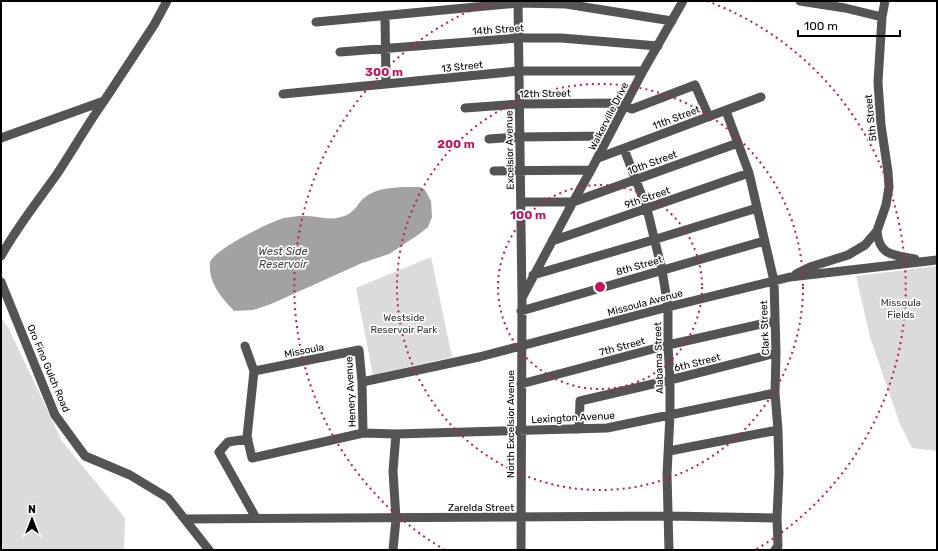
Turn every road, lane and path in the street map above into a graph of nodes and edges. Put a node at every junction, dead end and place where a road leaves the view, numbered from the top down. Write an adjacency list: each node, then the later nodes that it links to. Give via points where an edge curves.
1 (168, 1): 19 (street)
2 (683, 1): 8 (street, Walkerville Drive)
3 (800, 1): 7 (street)
4 (885, 1): 7 (street, 5th Street)
5 (518, 2): 6 (street); 8 (street, via 566,4); 10 (street, Excelsior Avenue)
6 (385, 16): 9 (street); 12 (street)
7 (882, 17): 41 (street, 5th Street, via 878,82 889,187)
8 (672, 21): 11 (street, Walkerville Drive)
9 (316, 22)
10 (519, 38): 11 (street, 14th Street, via 561,38); 12 (street, 14th Street); 14 (street, Excelsior Avenue)
11 (658, 46): 15 (street, Walkerville Drive)
12 (385, 48): 13 (street, 14th Street); 16 (street)
13 (340, 52)
14 (519, 71): 15 (street, 13 Street); 16 (street, 13 Street); 20 (street, Excelsior Avenue)
15 (643, 71): 21 (street, Walkerville Drive)
16 (386, 84): 17 (street, 13 Street)
17 (283, 94)
18 (761, 97): 23 (street, 11th Street)
19 (104, 102): 27 (street); 45 (street)
20 (519, 104): 21 (street, 12th Street, via 614,103); 22 (street, 12th Street); 26 (street, Excelsior Avenue)
21 (625, 107): 24 (street, via 634,108 695,85); 25 (street, Walkerville Drive)
22 (465, 108)
23 (726, 110): 24 (street, 11th Street); 29 (street, Clark Street)
24 (709, 117): 30 (street, 11th Street)
25 (609, 136): 26 (street); 31 (street, Walkerville Drive)
26 (519, 137): 28 (street); 34 (street, Excelsior Avenue)
27 (1, 138)
28 (489, 139)
29 (738, 143): 35 (street, Clark Street); 36 (street, 10th Street)
30 (624, 149): 31 (street, 11th Street); 36 (street, Alabama Street)
31 (598, 158): 32 (street, Walkerville Drive)
32 (591, 170): 34 (street); 38 (street, Walkerville Drive)
33 (494, 171): 34 (street)
34 (520, 171): 37 (street, Excelsior Avenue)
35 (749, 173): 39 (street, Clark Street); 40 (street, 9th Street)
36 (636, 179): 38 (street, 10th Street); 40 (street, Alabama Street)
37 (521, 202): 38 (street, 10th Street); 53 (street, Excelsior Avenue)
38 (572, 202): 43 (street, Walkerville Drive)
39 (757, 208): 42 (street); 44 (street, Clark Street)
40 (647, 209): 42 (street, Alabama Street); 43 (street, 9th Street)
41 (877, 231): 47 (street, via 881,249 893,255); 50 (street, 5th Street, via 865,245 848,254)
42 (653, 240): 48 (street, Alabama Street); 49 (street)
43 (552, 241): 49 (street, Walkerville Drive)
44 (764, 241): 48 (street, 8th Street); 51 (street, Clark Street)
45 (1, 256)
46 (937, 260): 47 (street, Missoula Avenue)
47 (926, 261): 50 (street, Missoula Avenue)
48 (662, 270): 54 (street, Alabama Street); 55 (street, 8th Street)
49 (533, 275): 53 (street, Walkerville Drive)
50 (790, 277): 51 (street, Missoula Avenue)
51 (774, 281): 54 (street, Missoula Avenue); 56 (street, Clark Street)
52 (1, 282): 80 (street, Oro Fino Gulch Road, via 56,415 85,456 130,475 168,498)
53 (522, 299): 55 (street, North Excelsior Avenue)
54 (668, 307): 57 (street, Alabama Street); 59 (street, Missoula Avenue)
55 (521, 311): 59 (street, North Excelsior Avenue)
56 (775, 321): 57 (street, 7th Street); 61 (street, Clark Street)
57 (668, 345): 63 (street, Alabama Street); 65 (street, 7th Street)
58 (245, 346): 62 (street)
59 (521, 346): 64 (street, Missoula Avenue); 65 (street, North Excelsior Avenue)
60 (359, 350): 62 (street, Missoula); 64 (street, Henery Avenue)
61 (776, 353): 63 (street, 6th Street); 66 (street, Clark Street)
62 (254, 371): 73 (street)
63 (670, 380): 67 (street, Alabama Street); 68 (street, 6th Street, via 580,401)
64 (362, 382): 71 (street, Henery Avenue)
65 (521, 384): 69 (street, North Excelsior Avenue)
66 (775, 393): 67 (street, Lexington Avenue); 70 (street, Clark Street)
67 (670, 415): 68 (street, Lexington Avenue, via 608,428); 74 (street, Alabama Street)
68 (579, 429): 69 (street, Lexington Avenue)
69 (522, 430): 72 (street, Lexington Avenue); 77 (street, North Excelsior Avenue)
70 (778, 430): 74 (street); 78 (street, Clark Street)
71 (363, 433): 72 (street, Lexington Avenue); 73 (street, Lexington Avenue, via 252,458)
72 (396, 434): 79 (street)
73 (248, 439): 76 (street, via 228,442 219,452)
74 (668, 451): 75 (street, Alabama Street)
75 (668, 516): 77 (street, Zarelda Street); 78 (street, Zarelda Street); 84 (street, Alabama Street)
76 (256, 518): 79 (street, Zarelda Street); 80 (street, Zarelda Street)
77 (521, 518): 79 (street, Zarelda Street); 83 (street, North Excelsior Avenue)
78 (777, 518): 85 (street, Clark Street, via 778,546)
79 (396, 519): 82 (street)
80 (186, 520): 81 (street, Oro Fino Gulch Road)
81 (209, 550)
82 (393, 550)
83 (521, 550)
84 (669, 550)
85 (775, 550)

